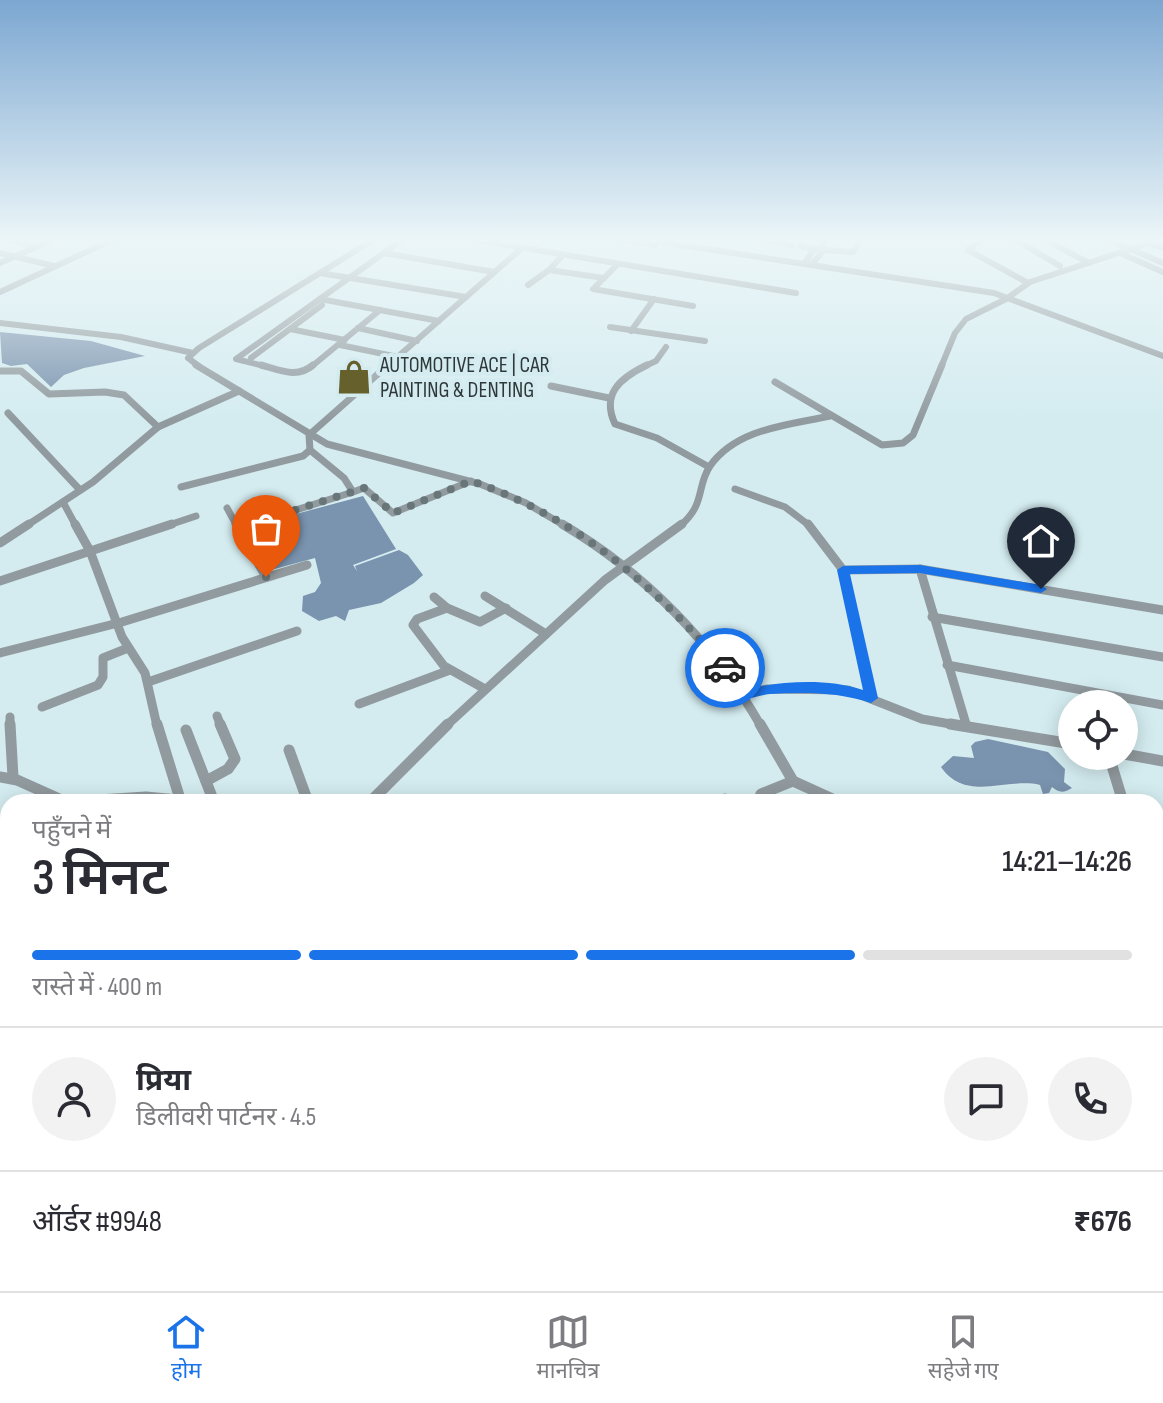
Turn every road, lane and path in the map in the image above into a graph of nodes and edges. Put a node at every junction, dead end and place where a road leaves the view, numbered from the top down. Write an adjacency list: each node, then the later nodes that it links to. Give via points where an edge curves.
1 (277, 300): 21 (street)
2 (462, 300): 10 (street)
3 (653, 300): 16 (street)
4 (661, 300): 8 (street)
5 (1004, 300): 31 (street, via 966,319 955,333 913,435 903,443 882,445)
6 (1009, 300): 22 (street)
7 (321, 302): 9 (street); 13 (street); 15 (street)
8 (693, 306)
9 (380, 310): 10 (street); 14 (street)
10 (439, 321): 17 (street)
11 (0, 323): 21 (street, via 131,338)
12 (610, 327): 16 (street)
13 (279, 328): 15 (street); 19 (street, via 236,359 299,374)
14 (358, 328): 17 (street); 19 (street)
15 (289, 329): 19 (street); 24 (street)
16 (631, 331): 18 (street)
17 (417, 341): 23 (street)
18 (705, 341)
19 (342, 343): 23 (street)
20 (666, 347): 29 (street, via 656,361 629,374)
21 (193, 353): 28 (street, via 189,361)
22 (1163, 356)
23 (398, 357): 33 (street)
24 (251, 358)
25 (0, 371): 32 (street, via 21,371 49,394 124,395)
26 (775, 382): 31 (street)
27 (551, 386): 29 (street)
28 (239, 391): 32 (street); 33 (street)
29 (609, 398): 35 (street, via 615,424 657,438)
30 (8, 413): 39 (street)
31 (830, 416): 35 (street, via 750,433)
32 (158, 427): 39 (street)
33 (309, 435): 34 (street); 36 (street)
34 (310, 450): 37 (street); 40 (street)
35 (709, 467): 48 (street, via 698,506 688,519)
36 (471, 481): 40 (street, via 393,513 364,488); 48 (street, via 543,512)
37 (181, 487)
38 (735, 489): 50 (street, via 805,520)
39 (80, 490): 41 (street)
40 (353, 492): 44 (street)
41 (63, 502): 45 (street); 46 (street)
42 (227, 508): 44 (street)
43 (196, 516): 46 (street)
44 (239, 528): 51 (street)
45 (0, 543)
46 (91, 552): 52 (street); 59 (street)
47 (307, 565): 51 (street)
48 (624, 565): 61 (street); 69 (street, via 696,633)
49 (920, 569): 50 (street); 57 (street); 58 (street)
50 (843, 570): 70 (street)
51 (266, 577): 59 (street)
52 (0, 581)
53 (485, 596): 56 (street)
54 (434, 597): 55 (street)
55 (447, 608): 56 (street, via 480,622); 66 (street, via 413,625)
56 (506, 608): 61 (street)
57 (1163, 610)
58 (932, 617): 64 (street); 65 (street)
59 (116, 623): 62 (street); 63 (street)
60 (297, 631): 67 (street)
61 (546, 634): 68 (street)
62 (128, 648): 67 (street); 73 (street, via 103,658 98,685)
63 (0, 653)
64 (1163, 657)
65 (947, 665): 72 (street); 76 (street)
66 (450, 670): 68 (street); 71 (street)
67 (148, 682): 88 (street)
68 (485, 689): 91 (street)
69 (744, 694): 70 (street, via 822,688); 86 (street)
70 (871, 698): 76 (street, via 922,719)
71 (359, 704)
72 (1163, 705)
73 (42, 707)
74 (217, 716): 85 (street, via 235,759)
75 (10, 717): 84 (street)
76 (966, 724): 78 (street)
77 (186, 730): 85 (street)
78 (1058, 741)
79 (289, 750): 90 (street)
80 (1138, 757): 81 (street)
81 (1163, 761)
82 (1113, 770): 94 (street)
83 (0, 777): 84 (street)
84 (13, 777): 87 (street)
85 (206, 781): 89 (street)
86 (793, 781): 92 (street); 93 (street)
87 (42, 794)
88 (178, 794)
89 (211, 794)
90 (305, 794)
91 (378, 794)
92 (761, 794)
93 (821, 794)
94 (1121, 794)

